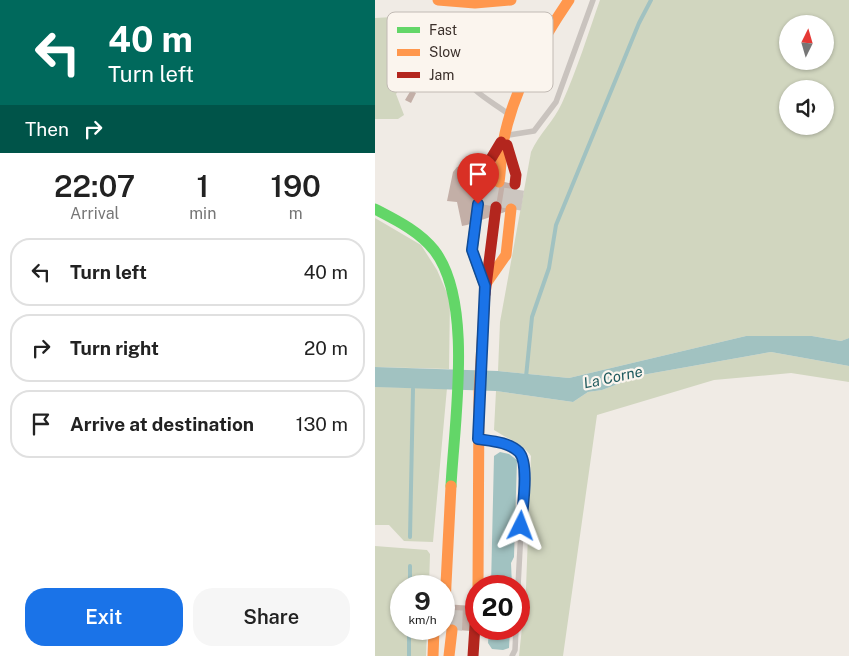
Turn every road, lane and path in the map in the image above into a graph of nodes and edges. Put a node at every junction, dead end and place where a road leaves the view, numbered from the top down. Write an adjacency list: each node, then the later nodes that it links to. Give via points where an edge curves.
1 (438, 0): 2 (highway, via 483,3)
2 (511, 0)
3 (569, 0): 5 (highway)
4 (593, 0): 9 (lane, via 556,102 534,130)
5 (553, 23)
6 (478, 92): 8 (lane)
7 (520, 92): 8 (highway)
8 (511, 116): 9 (highway)
9 (505, 136): 9 (highway, via 499,182 483,172)
10 (495, 207): 12 (highway); 12 (highway, via 505,255); 12 (highway, via 472,250)
11 (375, 209): 14 (highway, via 421,236 440,258 455,296 458,347)
12 (485, 286): 13 (highway)
13 (478, 439): 17 (highway); 18 (lane, via 513,448 523,461)
14 (449, 527): 15 (highway); 16 (highway)
15 (437, 575)
16 (449, 575)
17 (477, 575)
18 (519, 575)
19 (433, 640): 24 (highway)
20 (445, 640): 25 (highway)
21 (448, 640): 26 (highway)
22 (474, 640): 27 (highway)
23 (515, 640): 28 (lane)
24 (433, 656)
25 (441, 656)
26 (449, 656)
27 (473, 656)
28 (511, 656)

